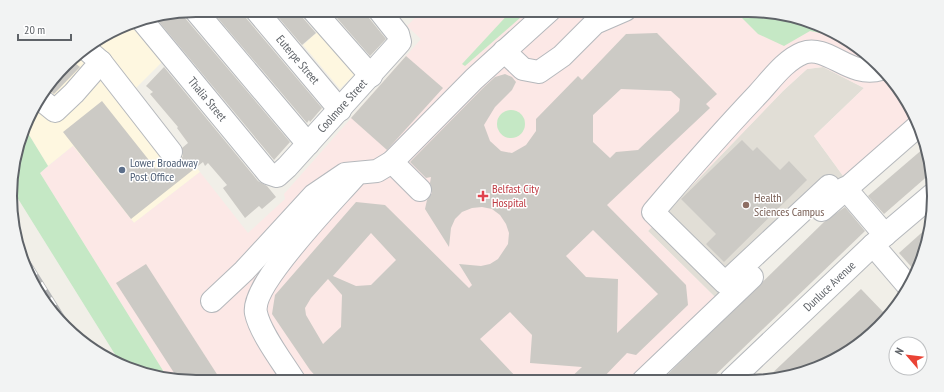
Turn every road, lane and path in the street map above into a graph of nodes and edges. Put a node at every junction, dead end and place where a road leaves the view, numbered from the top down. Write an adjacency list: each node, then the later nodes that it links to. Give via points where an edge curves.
1 (201, 17): 17 (street)
2 (262, 17): 15 (street, Euterpe Street)
3 (319, 17): 13 (street)
4 (385, 17): 13 (street, Coolmore Street, via 398,34 400,42)
5 (542, 17): 9 (street)
6 (584, 17): 11 (street, via 565,35)
7 (610, 17): 11 (street, via 595,24 562,56)
8 (145, 24): 21 (street, Thalia Street, via 268,172)
9 (504, 51): 11 (street, via 523,69 539,72); 19 (street)
10 (93, 55): 14 (street, via 74,93 55,111); 18 (street)
11 (551, 63)
12 (876, 70): 22 (street, via 864,72 823,53 803,53 787,64 715,140 653,212 725,283)
13 (371, 76): 15 (street, Coolmore Street)
14 (44, 102)
15 (340, 110): 17 (street, Coolmore Street)
16 (914, 129): 22 (street)
17 (308, 144): 21 (street, Coolmore Street)
18 (171, 152)
19 (392, 162): 20 (street, via 377,171); 23 (street)
20 (358, 173): 25 (street, via 344,174 314,195); 27 (street)
21 (277, 176)
22 (837, 187): 26 (street); 31 (street)
23 (420, 190)
24 (927, 199): 26 (street, Dunluce Avenue)
25 (282, 230): 27 (street, via 284,242); 29 (street)
26 (879, 240): 28 (street); 32 (street, Dunluce Avenue)
27 (279, 262): 30 (street, via 257,297 255,311 258,324)
28 (905, 281)
29 (212, 302)
30 (291, 375)
31 (649, 375)
32 (736, 375)

